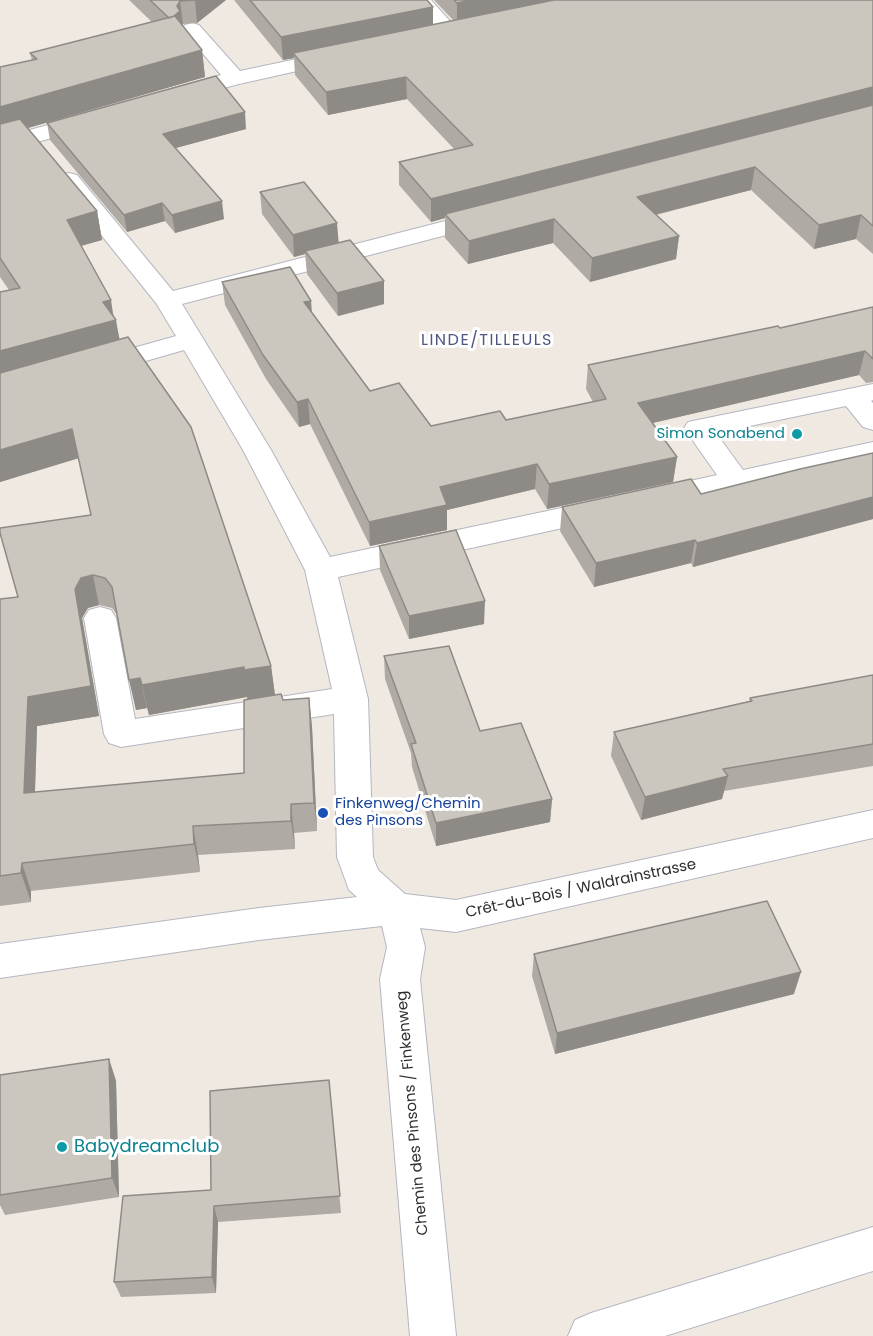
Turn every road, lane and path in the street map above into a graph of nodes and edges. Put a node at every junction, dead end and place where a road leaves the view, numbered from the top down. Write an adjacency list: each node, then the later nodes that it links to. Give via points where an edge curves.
1 (420, 0): 4 (street)
2 (472, 28): 4 (street)
3 (192, 29): 7 (street)
4 (450, 33): 5 (street)
5 (427, 37)
6 (359, 52): 7 (street)
7 (235, 78): 8 (street)
8 (157, 101)
9 (112, 114): 10 (street)
10 (32, 136): 11 (street); 13 (street)
11 (0, 145)
12 (515, 210): 13 (street)
13 (167, 300): 14 (street)
14 (191, 340): 15 (street); 20 (street, via 257,450)
15 (78, 372)
16 (863, 394): 17 (street); 19 (street, via 698,428)
17 (873, 421)
18 (873, 451): 19 (street)
19 (736, 481): 20 (street)
20 (321, 570): 22 (street)
21 (100, 618): 22 (street, via 121,734)
22 (351, 699): 24 (street, via 355,857 362,879)
23 (873, 824): 24 (street, Crêt-du-Bois / Waldrainstrasse, via 456,916)
24 (396, 909): 25 (street, Crêt-du-Bois / Waldrainstrasse); 27 (street, Chemin des Pinsons / Finkenweg, via 406,947 400,979)
25 (0, 961)
26 (873, 1249): 28 (street)
27 (433, 1336)
28 (591, 1336)

